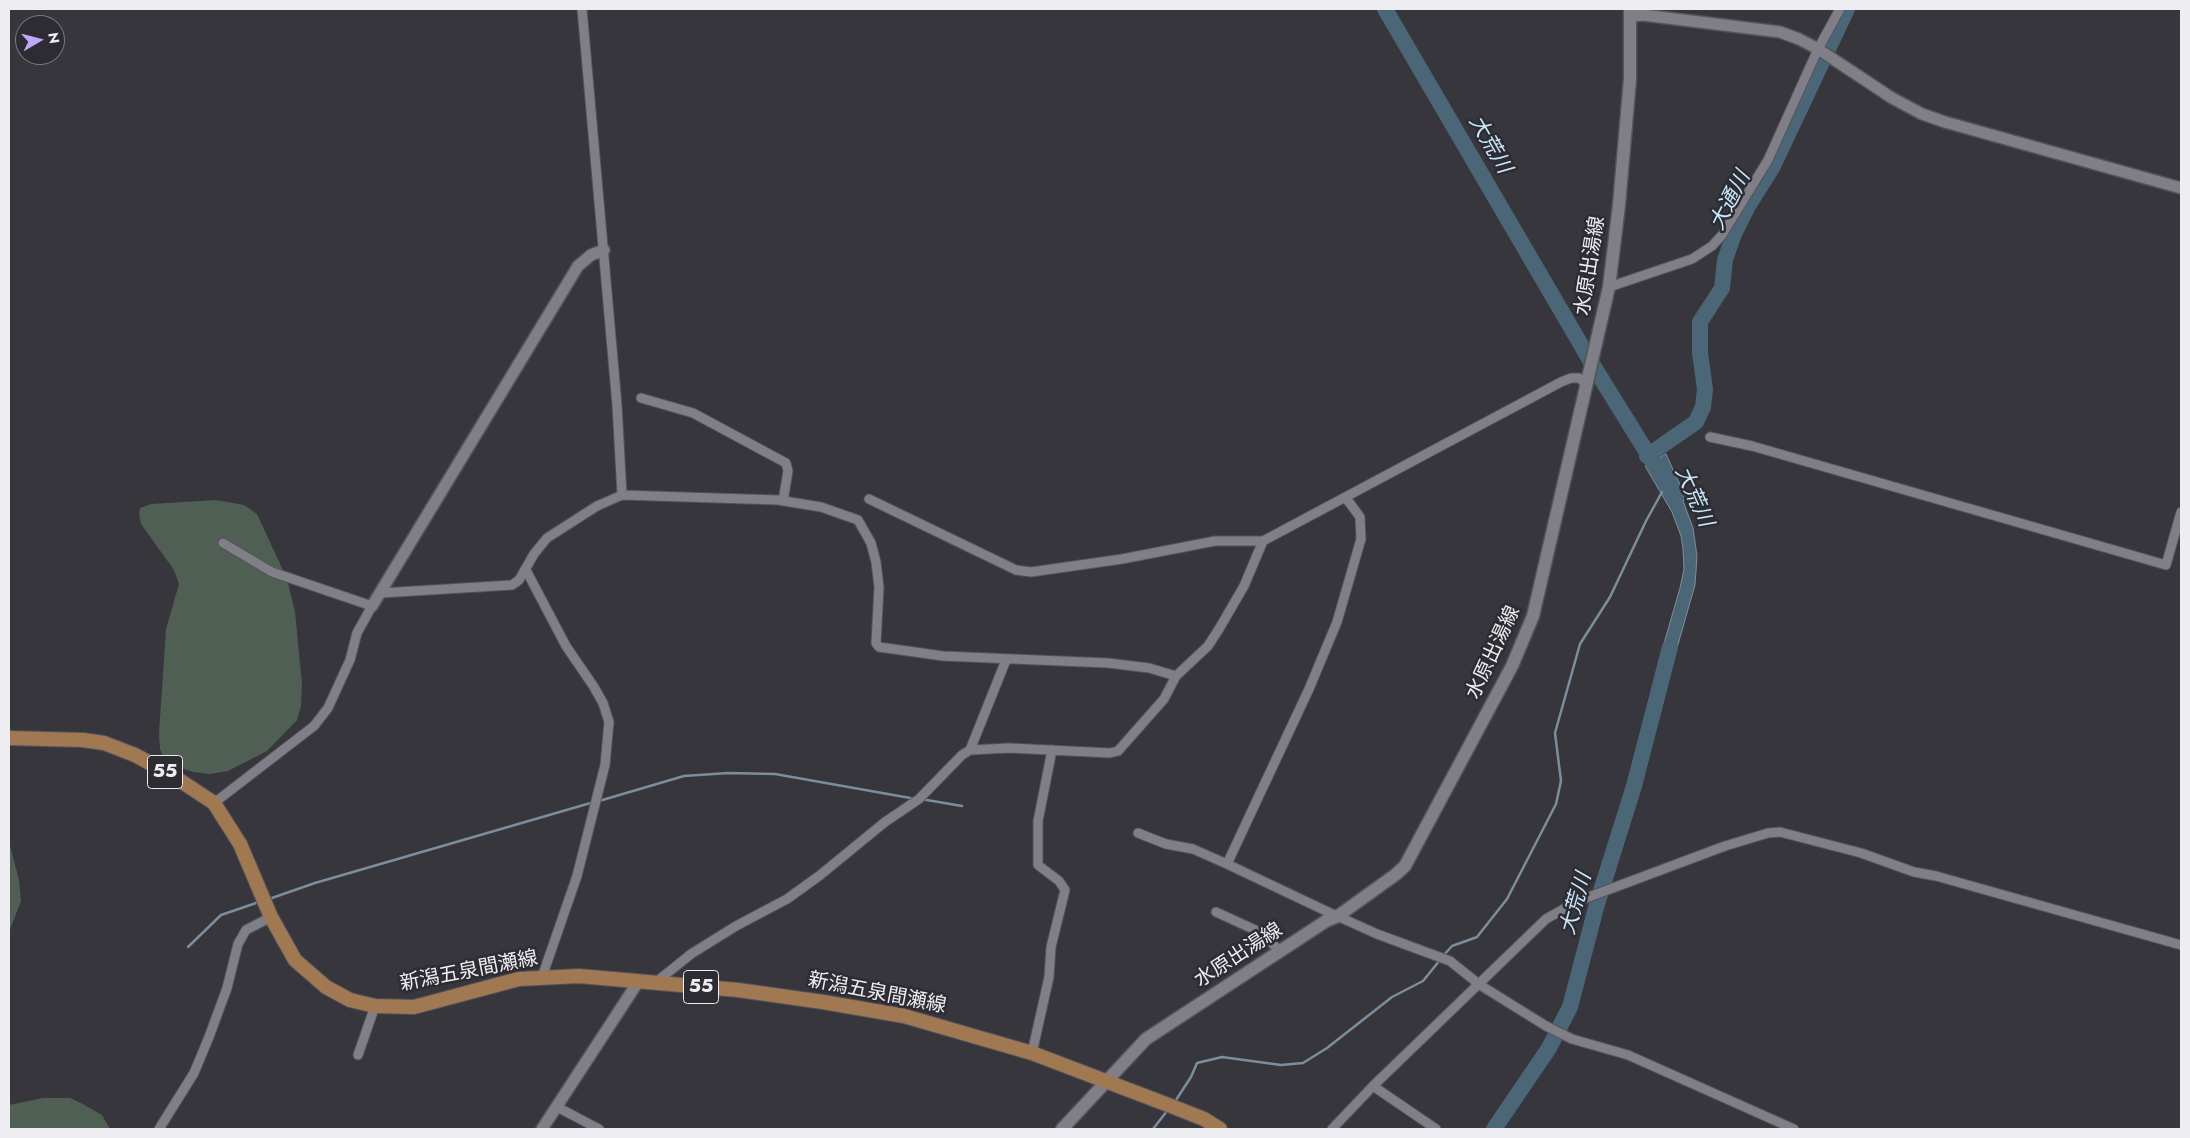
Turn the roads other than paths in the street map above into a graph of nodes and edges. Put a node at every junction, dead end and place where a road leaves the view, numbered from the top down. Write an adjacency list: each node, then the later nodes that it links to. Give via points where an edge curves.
1 (582, 9): 6 (street)
2 (1840, 9): 4 (street)
3 (1630, 12): 4 (street, via 1780,32); 7 (main road, 水原出湯線, via 1630,79)
4 (1819, 51): 5 (street, via 1922,114); 7 (street, via 1768,160 1722,235 1692,259)
5 (2181, 188)
6 (604, 250): 11 (street); 19 (street, via 591,255 578,266)
7 (1609, 287): 8 (main road, 水原出湯線)
8 (1586, 378): 12 (street, via 1561,382); 31 (main road, 水原出湯線, via 1533,616 1523,643 1405,866)
9 (641, 398): 14 (street, via 692,413 786,463 788,471)
10 (1710, 437): 15 (street, via 2166,565)
11 (622, 495): 14 (street); 18 (street, via 597,506 547,538)
12 (1346, 498): 16 (street); 28 (street, via 1360,517 1361,531 1337,622)
13 (868, 499): 16 (street, via 1016,570 1031,572 1216,541)
14 (783, 501): 21 (street, via 821,507 858,520 871,543 876,562 879,587 876,643 879,647)
15 (2181, 512)
16 (1263, 541): 22 (street, via 1244,586 1220,629 1208,646)
17 (223, 543): 20 (street, via 272,572)
18 (526, 570): 19 (street, via 512,586); 34 (street, via 566,646 603,703 609,722 604,765 577,876)
19 (381, 594): 20 (street)
20 (372, 606): 26 (street, via 357,634 350,660 328,708 314,726)
21 (1006, 660): 22 (street, via 1108,663 1149,668); 24 (street)
22 (1176, 676): 25 (street, via 1164,699 1118,751)
23 (9, 738): 26 (main road, 新潟五泉間瀬線 / 55, via 104,743 170,774)
24 (970, 750): 25 (street); 36 (street, via 917,800 820,876 787,899 691,954)
25 (1052, 750): 39 (street, via 1038,821 1038,865 1059,881 1065,890)
26 (214, 804): 29 (main road, 新潟五泉間瀬線 / 55, via 240,844)
27 (1138, 833): 28 (street, via 1166,844 1193,849)
28 (1227, 864): 31 (street)
29 (267, 906): 38 (main road, 新潟五泉間瀬線 / 55, via 295,960 326,987 350,1000); 44 (street, via 238,944 227,988 194,1073)
30 (1216, 912): 33 (street, via 1264,934)
31 (1338, 916): 33 (main road, 水原出湯線); 37 (street, via 1448,960)
32 (2181, 945): 37 (street, via 1780,832 1725,846 1578,901 1546,919)
33 (1280, 952): 41 (main road, 水原出湯線, via 1146,1039)
34 (542, 977): 35 (main road, 新潟五泉間瀬線 / 55, via 579,976); 38 (main road, 新潟五泉間瀬線 / 55, via 519,979 414,1007)
35 (638, 982): 36 (main road, 新潟五泉間瀬線 / 55); 43 (street)
36 (655, 982): 39 (main road, 新潟五泉間瀬線 / 55, via 823,1002 904,1016)
37 (1480, 985): 42 (street); 51 (street, via 1572,1039 1628,1056)
38 (375, 1006): 40 (street)
39 (1032, 1053): 41 (main road, 新潟五泉間瀬線 / 55)
40 (358, 1055)
41 (1105, 1081): 47 (main road, 水原出湯線); 48 (main road, 新潟五泉間瀬線 / 55, via 1204,1119)
42 (1373, 1086): 49 (street); 50 (street)
43 (557, 1107): 45 (street); 46 (street)
44 (159, 1129)
45 (542, 1129)
46 (599, 1129)
47 (1062, 1129)
48 (1220, 1129)
49 (1332, 1129)
50 (1436, 1129)
51 (1794, 1129)

